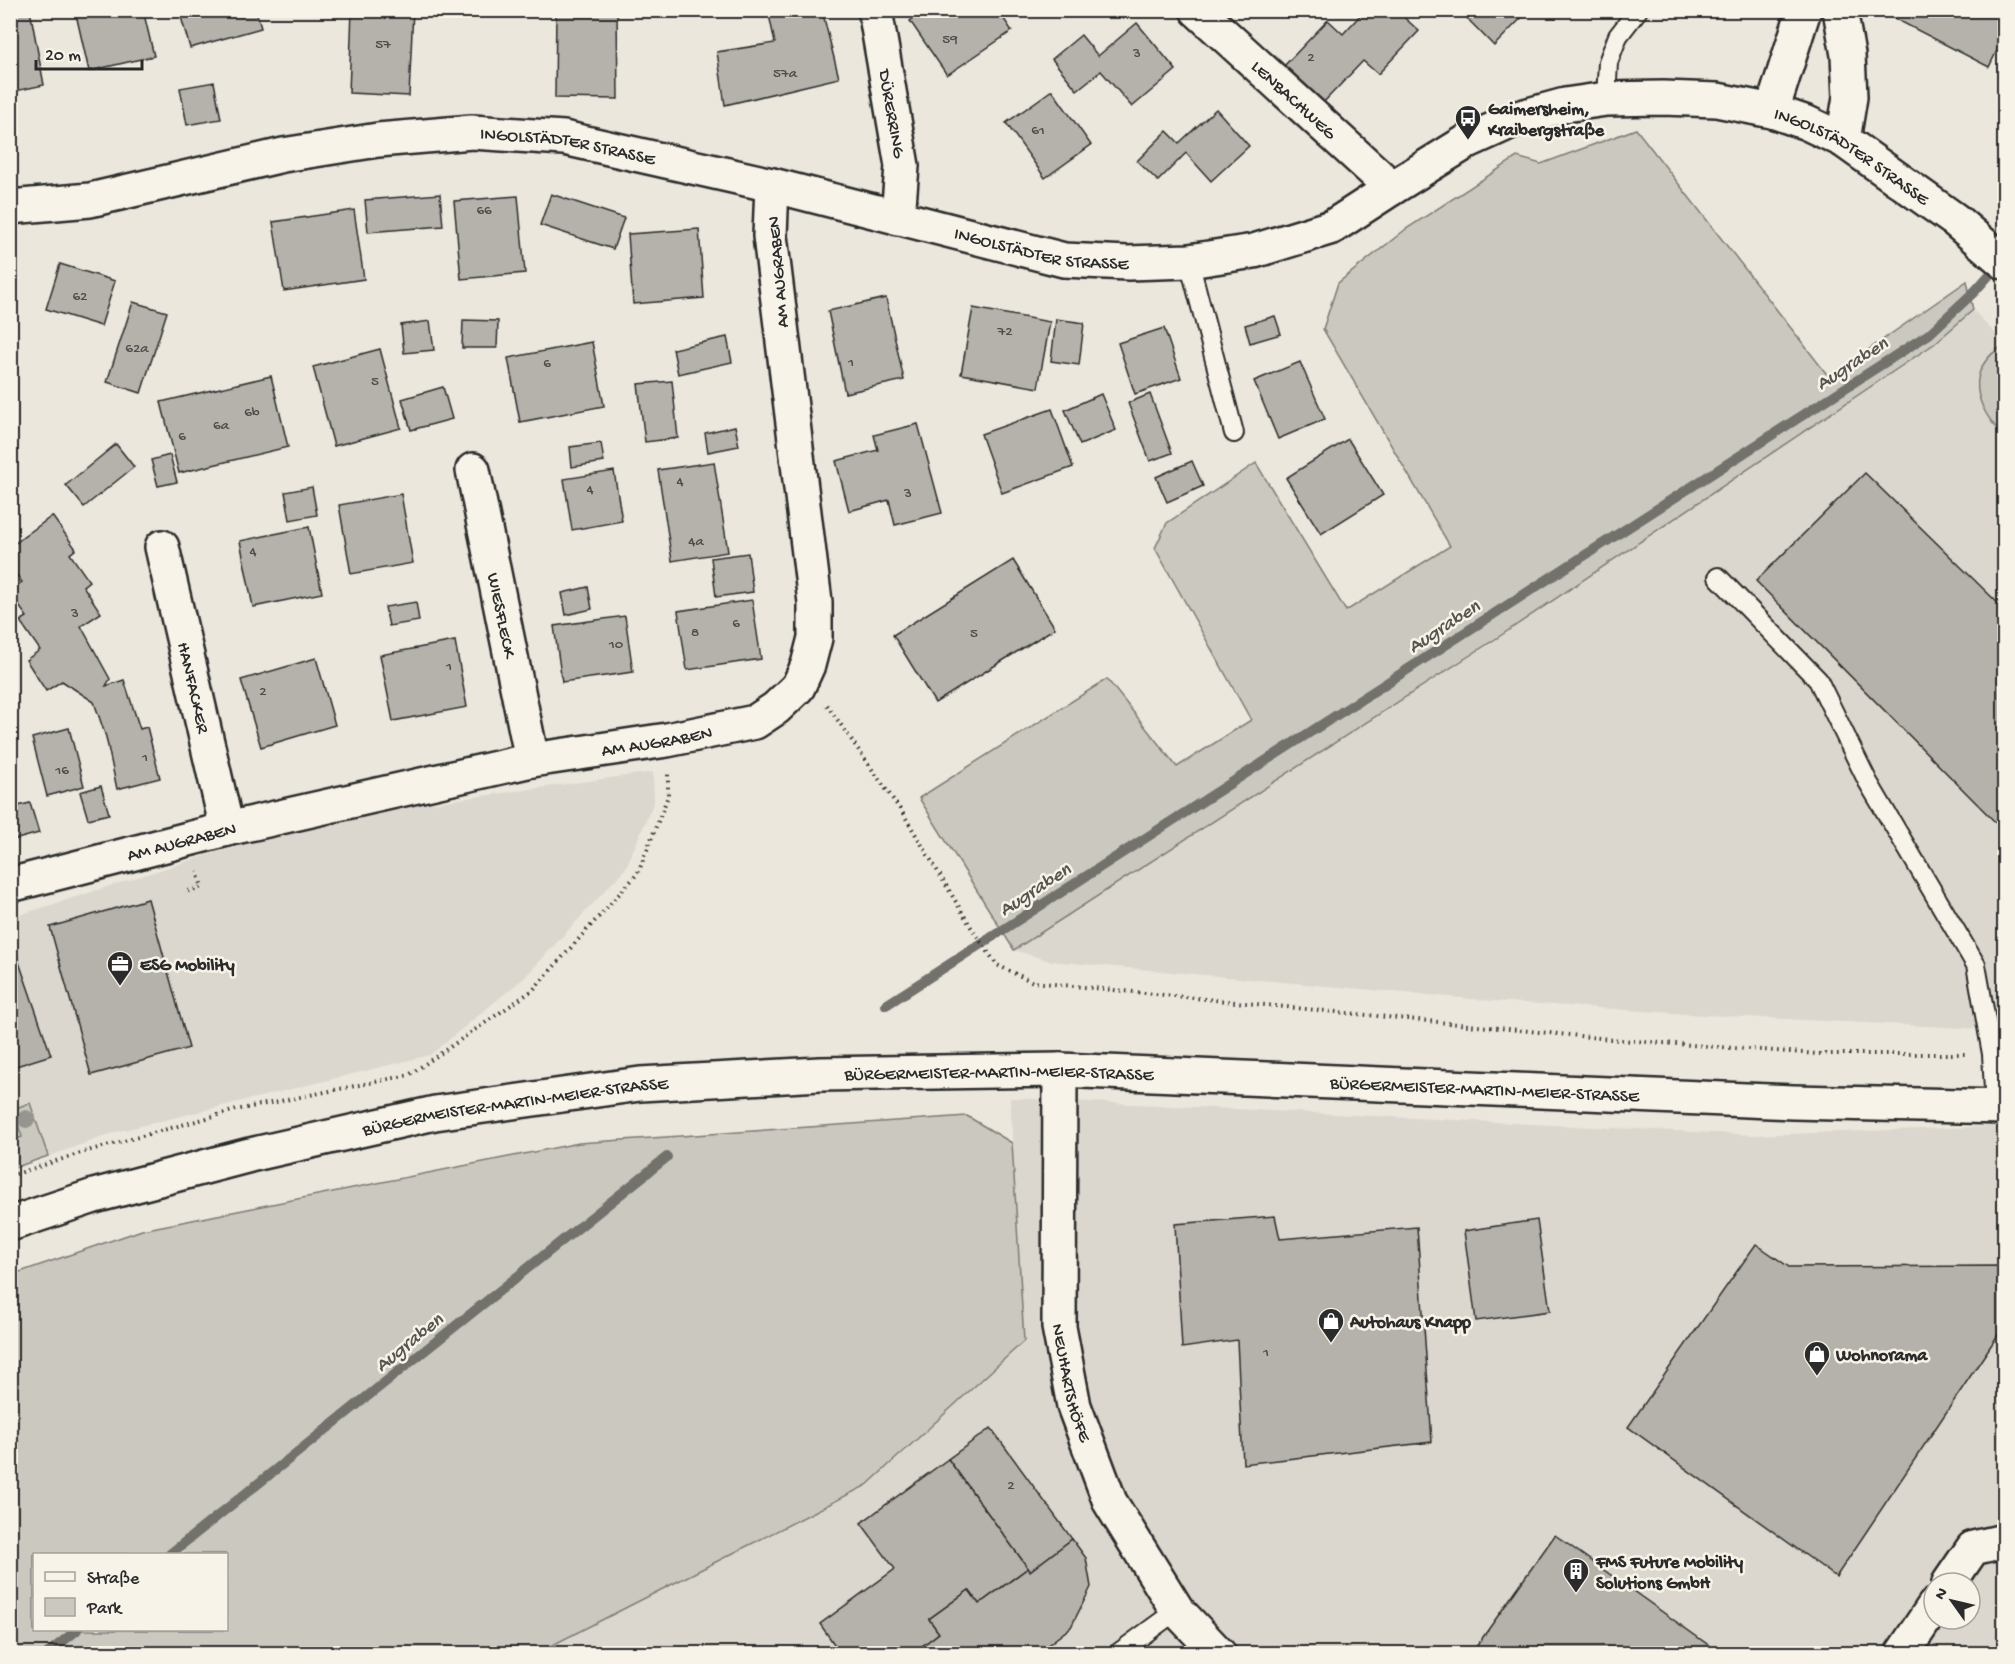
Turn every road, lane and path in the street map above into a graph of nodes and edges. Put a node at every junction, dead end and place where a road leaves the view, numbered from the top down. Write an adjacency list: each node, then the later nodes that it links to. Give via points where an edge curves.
1 (874, 10): 12 (street, DÜRERRING, via 902,166)
2 (1197, 10): 10 (street, LENBACHWEG)
3 (1638, 10): 6 (lane, via 1618,36 1608,62)
4 (1804, 10): 7 (street)
5 (1840, 10): 8 (street, via 1850,97)
6 (1606, 99): 7 (street, INGOLSTÄDTER STRASSE, via 1717,100); 10 (street, INGOLSTÄDTER STRASSE, via 1521,117 1468,141)
7 (1772, 111): 8 (street, INGOLSTÄDTER STRASSE)
8 (1843, 141): 13 (street, INGOLSTÄDTER STRASSE)
9 (771, 185): 11 (street, INGOLSTÄDTER STRASSE, via 564,138 472,132 378,140 283,155 90,200); 12 (street, INGOLSTÄDTER STRASSE); 19 (street, AM AUGRABEN, via 770,236 814,602 815,638)
10 (1392, 188): 14 (street, INGOLSTÄDTER STRASSE, via 1332,228 1254,251)
11 (10, 207)
12 (898, 218): 14 (street, INGOLSTÄDTER STRASSE, via 1064,260)
13 (1995, 253)
14 (1189, 261): 15 (lane)
15 (1234, 433)
16 (473, 470): 21 (street, WIESFLECK)
17 (162, 546): 22 (street, HANFACKER)
18 (1718, 577): 24 (lane, via 1818,680 1868,782 1976,965)
19 (798, 687): 20 (street, AM AUGRABEN, via 754,722); 24 (path, via 826,705 840,723 904,815 998,965 1033,982 1620,1040 1818,1054)
20 (667, 740): 21 (street, AM AUGRABEN); 27 (path, via 668,796 638,873 533,990 409,1075 236,1110)
21 (532, 760): 22 (street, AM AUGRABEN)
22 (227, 829): 23 (street, AM AUGRABEN)
23 (10, 885)
24 (1992, 1054): 26 (lane)
25 (1060, 1070): 26 (street, BÜRGERMEISTER-MARTIN-MEIER-STRASSE); 28 (street, BÜRGERMEISTER-MARTIN-MEIER-STRASSE, via 820,1074 640,1084 435,1113 250,1155); 31 (street, NEUHARTSHÖFE, via 1059,1327 1074,1406 1110,1502)
26 (2000, 1108)
27 (10, 1176)
28 (10, 1224)
29 (2004, 1540): 30 (street, via 1973,1548)
30 (1957, 1571)
31 (1177, 1610): 33 (lane); 34 (street, NEUHARTSHÖFE)
32 (1922, 1624): 35 (street)
33 (1117, 1653)
34 (1219, 1653)
35 (1902, 1653)

